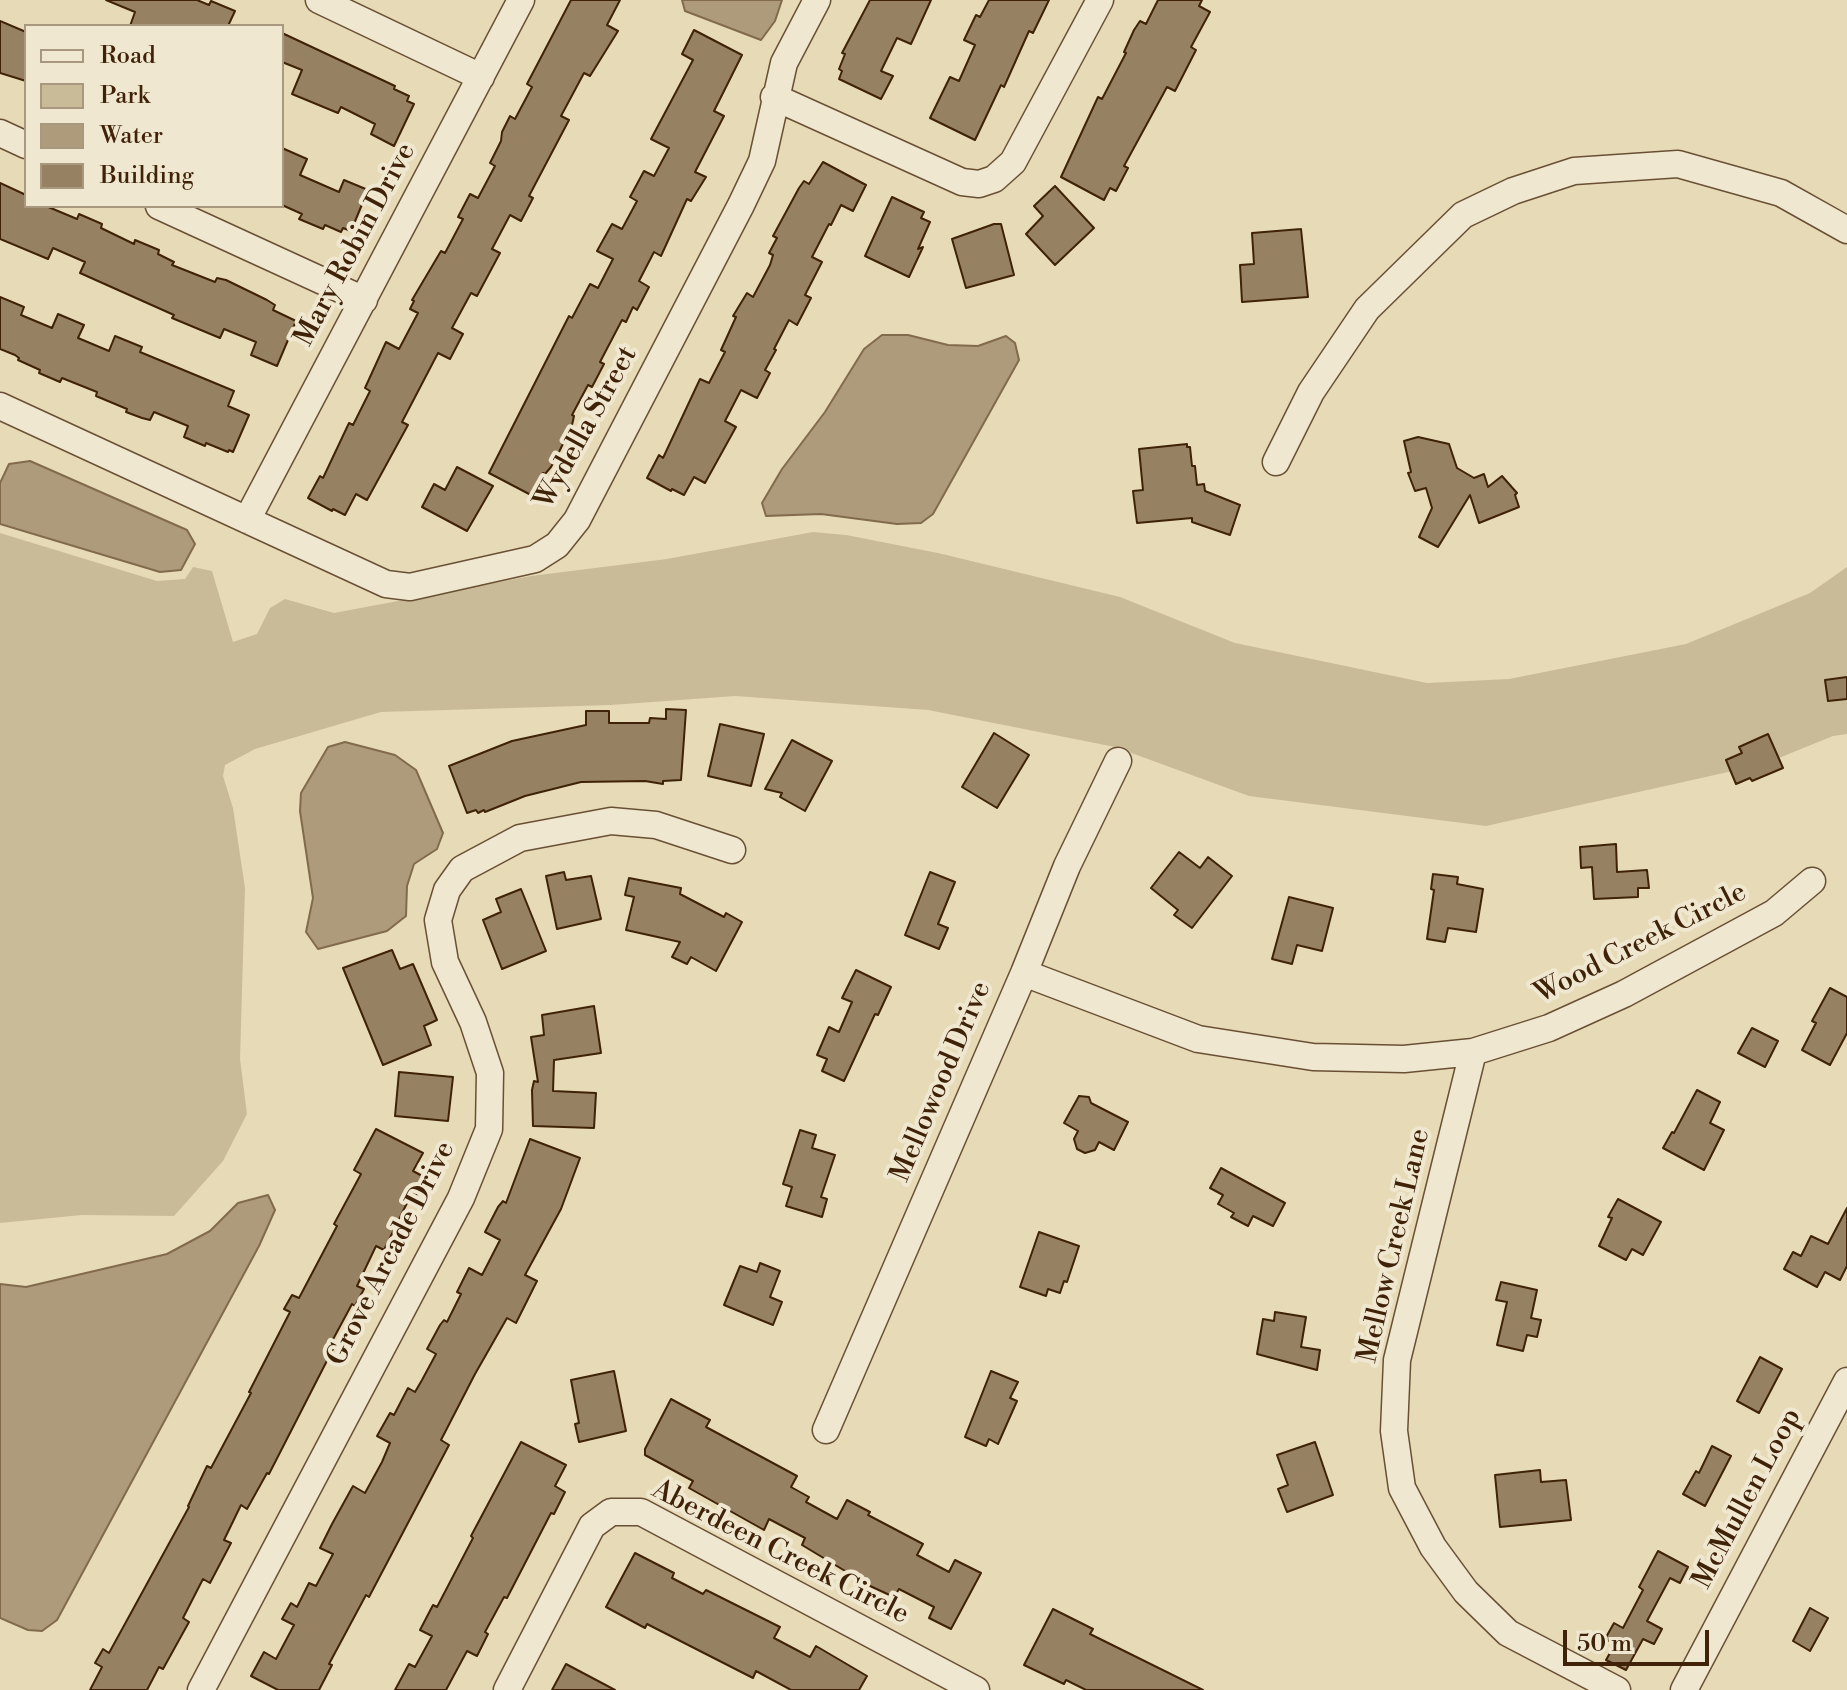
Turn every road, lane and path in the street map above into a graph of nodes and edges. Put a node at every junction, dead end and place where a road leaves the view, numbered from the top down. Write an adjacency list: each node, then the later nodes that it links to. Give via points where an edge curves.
1 (319, 0): 5 (street)
2 (521, 0): 5 (street, Mary Robin Drive)
3 (817, 0): 6 (street, Wydella Street, via 784,63)
4 (1100, 0): 6 (street, via 1013,162 979,184 962,182)
5 (481, 77): 11 (street, Mary Robin Drive)
6 (774, 97): 14 (street, Wydella Street, via 762,161 741,205 577,520 557,545 535,559 410,587 386,584)
7 (0, 133): 8 (street)
8 (24, 144)
9 (163, 208): 11 (street)
10 (1847, 230): 13 (street, via 1781,193 1678,164 1574,171 1513,191 1463,215 1367,309 1311,392)
11 (364, 300): 14 (street, Mary Robin Drive)
12 (0, 406): 14 (street, Wydella Street)
13 (1276, 462)
14 (247, 520)
15 (1118, 761): 18 (street, Mellowood Drive, via 1067,866)
16 (732, 850): 22 (street, Grove Arcade Drive, via 656,825 611,821 520,838 462,869 447,890 438,920 445,962 490,1073 489,1129 461,1198)
17 (1812, 881): 19 (street, Wood Creek Circle, via 1774,913 1624,994 1549,1028)
18 (1024, 973): 19 (street, Wood Creek Circle, via 1198,1039 1313,1057 1404,1059); 21 (street, Mellowood Drive)
19 (1473, 1052): 25 (street, Mellow Creek Lane, via 1397,1360 1394,1431 1402,1488 1433,1547 1466,1592 1508,1633)
20 (1847, 1381): 26 (street, McMullen Loop)
21 (826, 1430)
22 (201, 1690)
23 (507, 1690): 24 (street, Aberdeen Creek Circle, via 592,1526 611,1512 641,1512)
24 (976, 1690)
25 (1617, 1690)
26 (1684, 1690)

